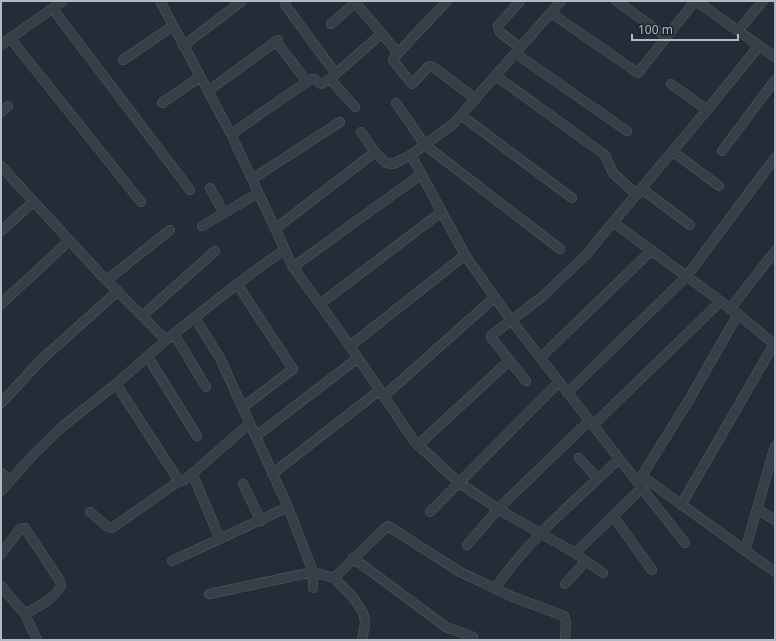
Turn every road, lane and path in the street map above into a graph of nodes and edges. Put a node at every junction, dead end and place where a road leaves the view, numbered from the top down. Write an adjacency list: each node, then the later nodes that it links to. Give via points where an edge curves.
1 (63, 1): 12 (street)
2 (242, 1): 21 (street)
3 (285, 1): 27 (street)
4 (447, 1): 24 (street)
5 (520, 1): 23 (street, via 498,26 500,32)
6 (561, 1): 13 (street)
7 (616, 1): 18 (street)
8 (695, 1): 16 (street); 18 (street)
9 (763, 1): 16 (street)
10 (161, 2): 15 (street)
11 (355, 2): 14 (street); 17 (street)
12 (53, 9): 19 (street); 55 (street)
13 (551, 12): 18 (street, via 638,73); 23 (street)
14 (331, 24)
15 (173, 26): 21 (street); 26 (street)
16 (738, 31): 22 (street)
17 (381, 34): 24 (street); 27 (street)
18 (666, 37)
19 (10, 38): 20 (street); 60 (street)
20 (1, 45)
21 (184, 46): 29 (street)
22 (759, 46): 25 (street); 38 (street)
23 (518, 50): 28 (street); 41 (street)
24 (398, 53): 34 (street, via 393,60 412,84 429,66)
25 (774, 54)
26 (122, 60)
27 (333, 76): 31 (street, via 321,84 313,78); 37 (street)
28 (496, 76): 34 (street); 56 (street, via 604,155 613,173)
29 (200, 77): 33 (street); 35 (street)
30 (775, 80): 46 (street)
31 (307, 82): 33 (street, via 277,40); 43 (street)
32 (671, 84): 38 (street)
33 (208, 91): 43 (street)
34 (476, 99): 39 (street)
35 (162, 103)
36 (396, 104): 44 (street)
37 (355, 107)
38 (707, 110): 45 (street)
39 (461, 115): 44 (street, via 448,129); 58 (street)
40 (340, 122): 52 (street)
41 (627, 131)
42 (361, 132): 47 (street)
43 (231, 134): 52 (street)
44 (425, 145): 48 (street); 70 (street)
45 (672, 151): 53 (street); 56 (street)
46 (722, 151)
47 (375, 152): 48 (street, via 390,165); 66 (street)
48 (411, 155): 51 (street)
49 (775, 158): 77 (street)
50 (1, 166): 59 (street)
51 (420, 175): 61 (street); 76 (street)
52 (252, 179): 57 (street)
53 (719, 186)
54 (210, 188): 62 (street)
55 (190, 190)
56 (639, 192): 63 (street); 64 (street)
57 (258, 193): 62 (street); 66 (street)
58 (572, 198)
59 (33, 202): 68 (street); 69 (street)
60 (141, 202)
61 (440, 213): 75 (street); 84 (street)
62 (224, 214): 65 (street)
63 (614, 223): 72 (street); 89 (street, via 562,279)
64 (690, 225)
65 (202, 226)
66 (275, 229): 71 (street)
67 (170, 230): 78 (street)
68 (1, 231)
69 (69, 241): 78 (street); 83 (street)
70 (560, 248)
71 (284, 250): 76 (street); 79 (street)
72 (652, 250): 77 (street); 94 (street)
73 (215, 251): 87 (street)
74 (775, 251): 85 (street)
75 (464, 256): 81 (street); 93 (street)
76 (293, 267): 84 (street)
77 (686, 277): 82 (street); 103 (street)
78 (107, 280): 80 (street)
79 (237, 284): 88 (street); 105 (street, via 293,369)
80 (118, 291): 87 (street); 104 (street, via 42,359)
81 (495, 297): 89 (street); 102 (street)
82 (720, 302): 85 (street); 107 (street)
83 (1, 304)
84 (320, 304): 93 (street)
85 (730, 309): 86 (street)
86 (738, 314): 92 (street); 121 (street)
87 (142, 316): 91 (street)
88 (195, 318): 90 (street); 105 (street, via 220,358)
89 (511, 320): 94 (street); 97 (street, via 491,338)
90 (174, 334): 91 (street); 101 (street)
91 (166, 340): 95 (street)
92 (774, 341): 124 (street)
93 (350, 346): 96 (street)
94 (541, 357): 99 (street)
95 (148, 358): 100 (street); 108 (street)
96 (358, 358): 102 (street); 109 (street)
97 (509, 361): 98 (street); 110 (street)
98 (526, 381)
99 (559, 382): 103 (street); 120 (street)
100 (116, 384): 118 (street, via 45,442); 119 (street)
101 (206, 388)
102 (382, 393): 110 (street); 116 (street)
103 (567, 393): 107 (street)
104 (1, 403)
105 (243, 407): 106 (street)
106 (250, 423): 109 (street); 115 (street)
107 (591, 423): 113 (street); 126 (street)
108 (197, 436)
109 (256, 436): 116 (street)
110 (418, 445): 120 (street)
111 (775, 446): 127 (street)
112 (578, 458): 117 (street)
113 (619, 459): 117 (street); 121 (street)
114 (1, 473): 118 (street)
115 (192, 473): 119 (street, via 185,480); 134 (street)
116 (272, 474): 125 (street)
117 (598, 479): 133 (street)
118 (10, 480): 123 (street)
119 (179, 481): 128 (street, via 112,528)
120 (458, 482): 126 (street); 129 (street)
121 (641, 482): 124 (street); 130 (street); 135 (street)
122 (243, 484): 132 (street)
123 (1, 492)
124 (681, 505): 137 (street)
125 (288, 508): 132 (street); 144 (street)
126 (498, 509): 133 (street); 136 (street)
127 (757, 509): 131 (street); 137 (street)
128 (90, 512)
129 (430, 512)
130 (613, 516): 138 (street); 143 (street)
131 (775, 520)
132 (260, 521): 134 (street)
133 (540, 533): 138 (street); 151 (street, via 511,565)
134 (220, 539): 141 (street)
135 (684, 543)
136 (468, 545)
137 (745, 551): 145 (street)
138 (574, 553): 142 (street)
139 (1, 554): 153 (street, via 20,529 25,528 60,581 61,586 56,592)
140 (353, 558): 147 (street); 151 (street, via 388,526 460,572); 155 (street, via 446,627)
141 (172, 561)
142 (586, 561): 146 (street); 148 (street)
143 (652, 570)
144 (313, 572): 147 (street); 150 (street); 152 (street)
145 (775, 572)
146 (603, 573)
147 (334, 578): 154 (street, via 353,597 365,620)
148 (565, 584)
149 (1, 586): 153 (street)
150 (313, 588)
151 (495, 589): 157 (street, via 564,616)
152 (209, 594)
153 (24, 614): 156 (street)
154 (363, 636)
155 (473, 637)
156 (37, 640)
157 (565, 640)

